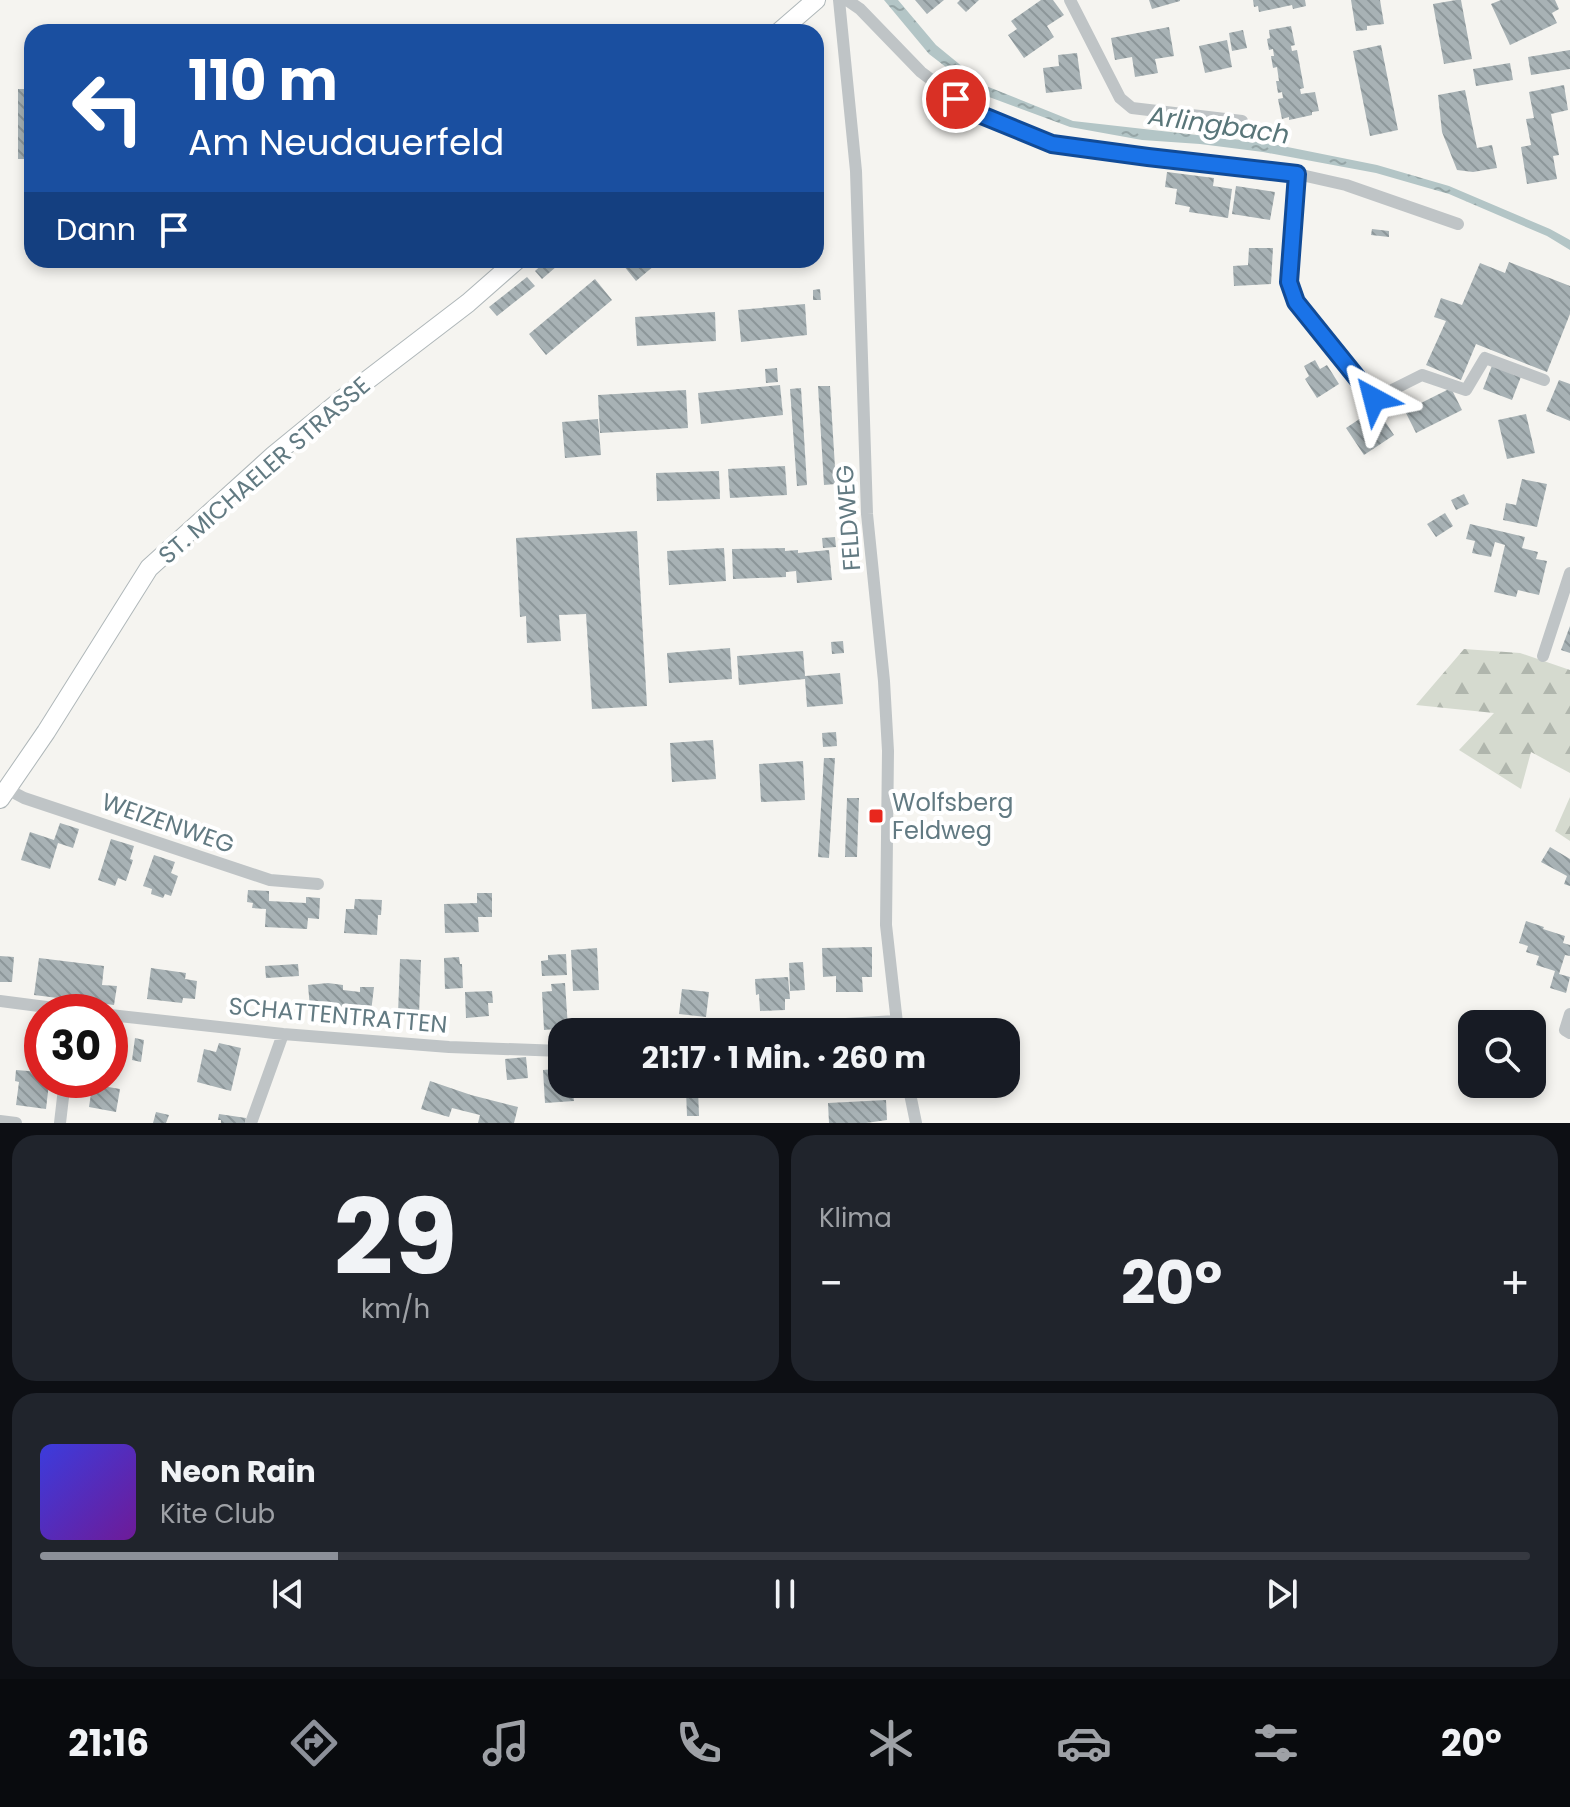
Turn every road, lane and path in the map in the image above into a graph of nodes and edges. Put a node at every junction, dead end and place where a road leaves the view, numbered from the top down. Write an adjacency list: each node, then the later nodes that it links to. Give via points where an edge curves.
1 (816, 0): 5 (main road)
2 (839, 0): 19 (street, FELDWEG, via 856,171 867,514 888,751 886,925)
3 (847, 0): 7 (street, via 921,72 974,112 1052,144)
4 (1070, 0): 6 (street, via 1120,98 1132,108)
5 (788, 24)
6 (1242, 121)
7 (1297, 174): 8 (street, via 1346,185); 10 (street, via 1289,282 1296,302 1374,399 1422,375 1466,390 1485,358)
8 (1458, 224)
9 (508, 268): 13 (main road, ST. MICHAELER STRASSE, via 274,455 149,568)
10 (1544, 380)
11 (1570, 573): 12 (street)
12 (1543, 656)
13 (3, 794): 14 (street, WEIZENWEG, via 270,880)
14 (318, 884)
15 (0, 1001): 16 (street)
16 (24, 1004)
17 (1570, 1014): 20 (street, via 1565,1030)
18 (128, 1017): 21 (street, SCHATTENTRATTEN)
19 (896, 1018)
20 (1570, 1033)
21 (283, 1034): 22 (street, SCHATTENTRATTEN); 28 (street)
22 (548, 1051)
23 (63, 1098): 27 (street)
24 (911, 1098): 29 (street)
25 (0, 1121): 26 (street)
26 (16, 1123)
27 (60, 1123)
28 (251, 1123)
29 (916, 1123)

